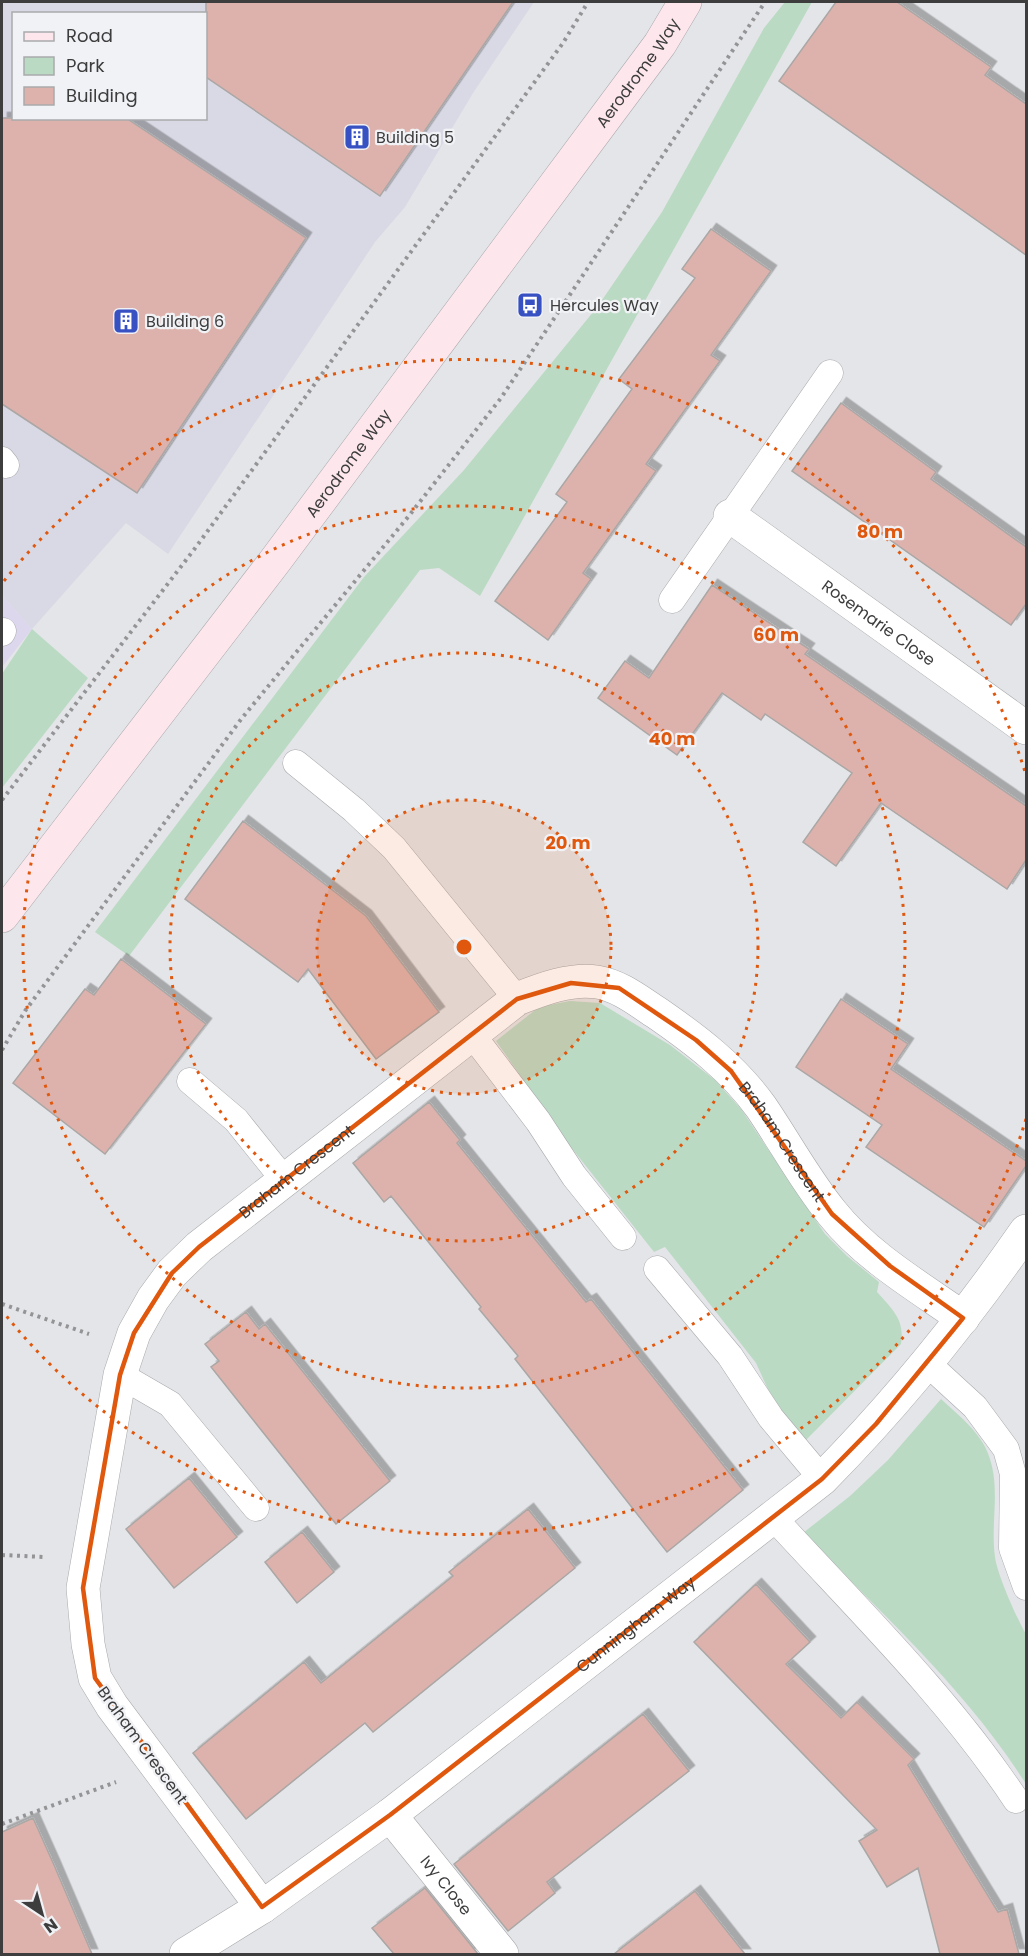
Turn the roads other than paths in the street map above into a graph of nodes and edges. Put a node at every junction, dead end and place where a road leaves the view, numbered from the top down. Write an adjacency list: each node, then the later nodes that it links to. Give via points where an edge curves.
1 (685, 2): 7 (street, Aerodrome Way, via 655,52 275,561)
2 (830, 373): 3 (lane)
3 (730, 516): 4 (lane); 5 (street, Rosemarie Close)
4 (672, 600)
5 (1026, 728)
6 (296, 763): 8 (lane, via 394,848)
7 (2, 916)
8 (518, 999): 9 (street, Braham Crescent); 15 (street, Braham Crescent, via 544,988 595,982 619,988 696,1040 731,1071 760,1106 832,1214 890,1266)
9 (471, 1033): 11 (street, Braham Crescent); 13 (lane)
10 (190, 1081): 11 (lane, via 236,1120)
11 (285, 1181): 16 (street, Braham Crescent, via 199,1247 172,1273 134,1333)
12 (1026, 1231): 15 (street, Cunningham Way)
13 (623, 1237)
14 (657, 1269): 18 (lane, via 730,1356 771,1418)
15 (963, 1318): 17 (street, Cunningham Way)
16 (125, 1362): 19 (lane, via 170,1404); 24 (street, Braham Crescent, via 83,1588 95,1678)
17 (927, 1363): 18 (street, Cunningham Way, via 876,1424); 21 (lane, via 975,1407 1006,1449 1013,1474 1012,1548)
18 (822, 1479): 20 (street, Cunningham Way)
19 (256, 1508)
20 (773, 1517): 22 (lane, via 949,1708); 23 (street, Cunningham Way)
21 (1026, 1587)
22 (1016, 1800)
23 (390, 1815): 24 (street, Cunningham Way); 26 (street, Ivy Close)
24 (262, 1907): 25 (street, Cunningham Way)
25 (186, 1954)
26 (502, 1954)

